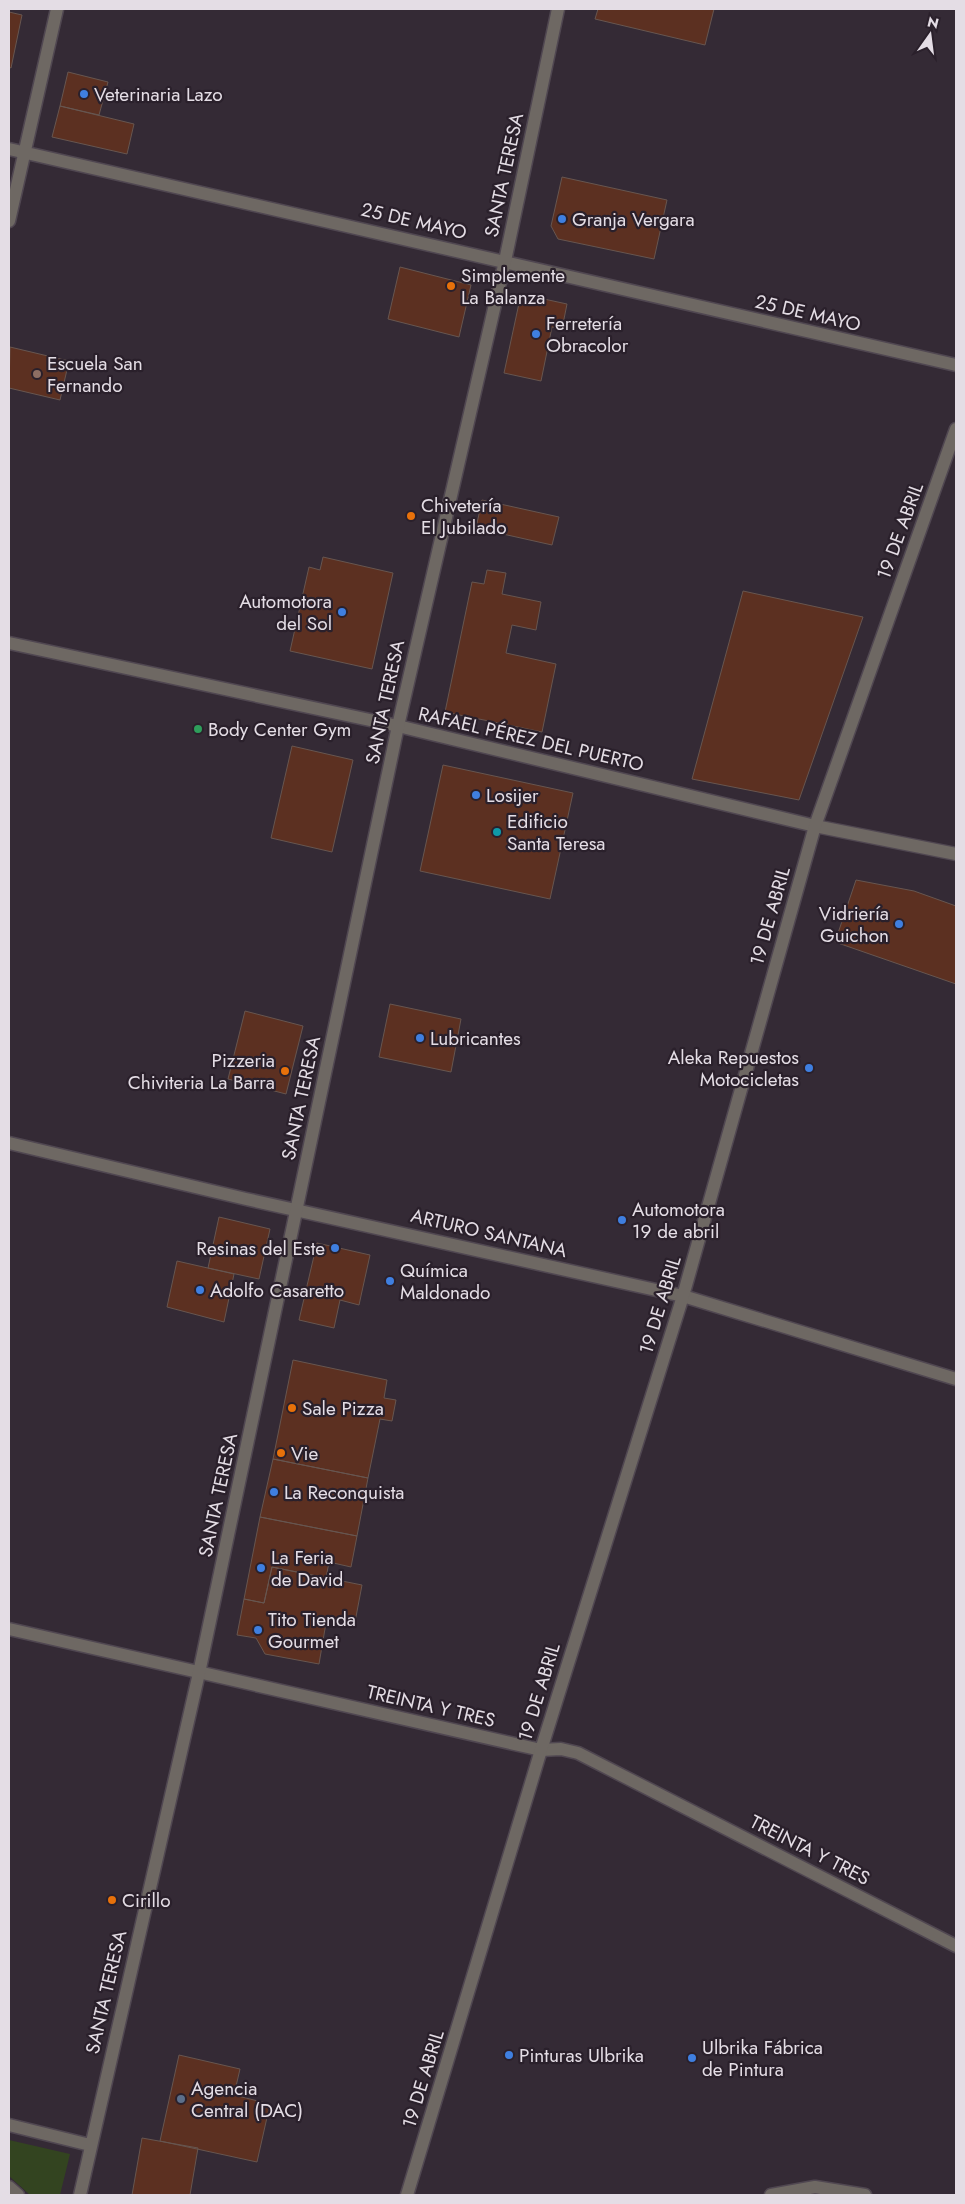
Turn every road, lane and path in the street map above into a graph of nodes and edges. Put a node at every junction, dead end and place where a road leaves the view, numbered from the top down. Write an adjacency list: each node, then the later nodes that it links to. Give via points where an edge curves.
1 (57, 9): 4 (street)
2 (558, 9): 6 (street, SANTA TERESA)
3 (9, 149): 4 (street, 25 DE MAYO)
4 (25, 153): 5 (street); 6 (street, 25 DE MAYO)
5 (9, 221)
6 (504, 261): 7 (street, 25 DE MAYO); 10 (street, SANTA TERESA)
7 (956, 366)
8 (956, 429): 11 (street, 19 DE ABRIL)
9 (9, 642): 10 (street, RAFAEL PÉREZ DEL PUERTO)
10 (398, 726): 11 (street, RAFAEL PÉREZ DEL PUERTO); 14 (street, SANTA TERESA)
11 (815, 826): 12 (street, RAFAEL PÉREZ DEL PUERTO); 15 (street, 19 DE ABRIL)
12 (956, 854)
13 (9, 1143): 14 (street, ARTURO SANTANA)
14 (297, 1210): 15 (street, ARTURO SANTANA); 18 (street, SANTA TERESA)
15 (683, 1296): 16 (street, ARTURO SANTANA); 19 (street, 19 DE ABRIL)
16 (956, 1380)
17 (9, 1629): 18 (street, TREINTA Y TRES)
18 (199, 1672): 19 (street, TREINTA Y TRES); 22 (street, SANTA TERESA)
19 (541, 1750): 20 (street, TREINTA Y TRES, via 561,1749 578,1753); 26 (street, 19 DE ABRIL)
20 (956, 1946)
21 (9, 2125): 22 (street)
22 (90, 2145): 25 (street, SANTA TERESA)
23 (9, 2187): 24 (street)
24 (18, 2195)
25 (80, 2195)
26 (407, 2195)
27 (771, 2195): 28 (street, via 815,2188)
28 (865, 2195)

